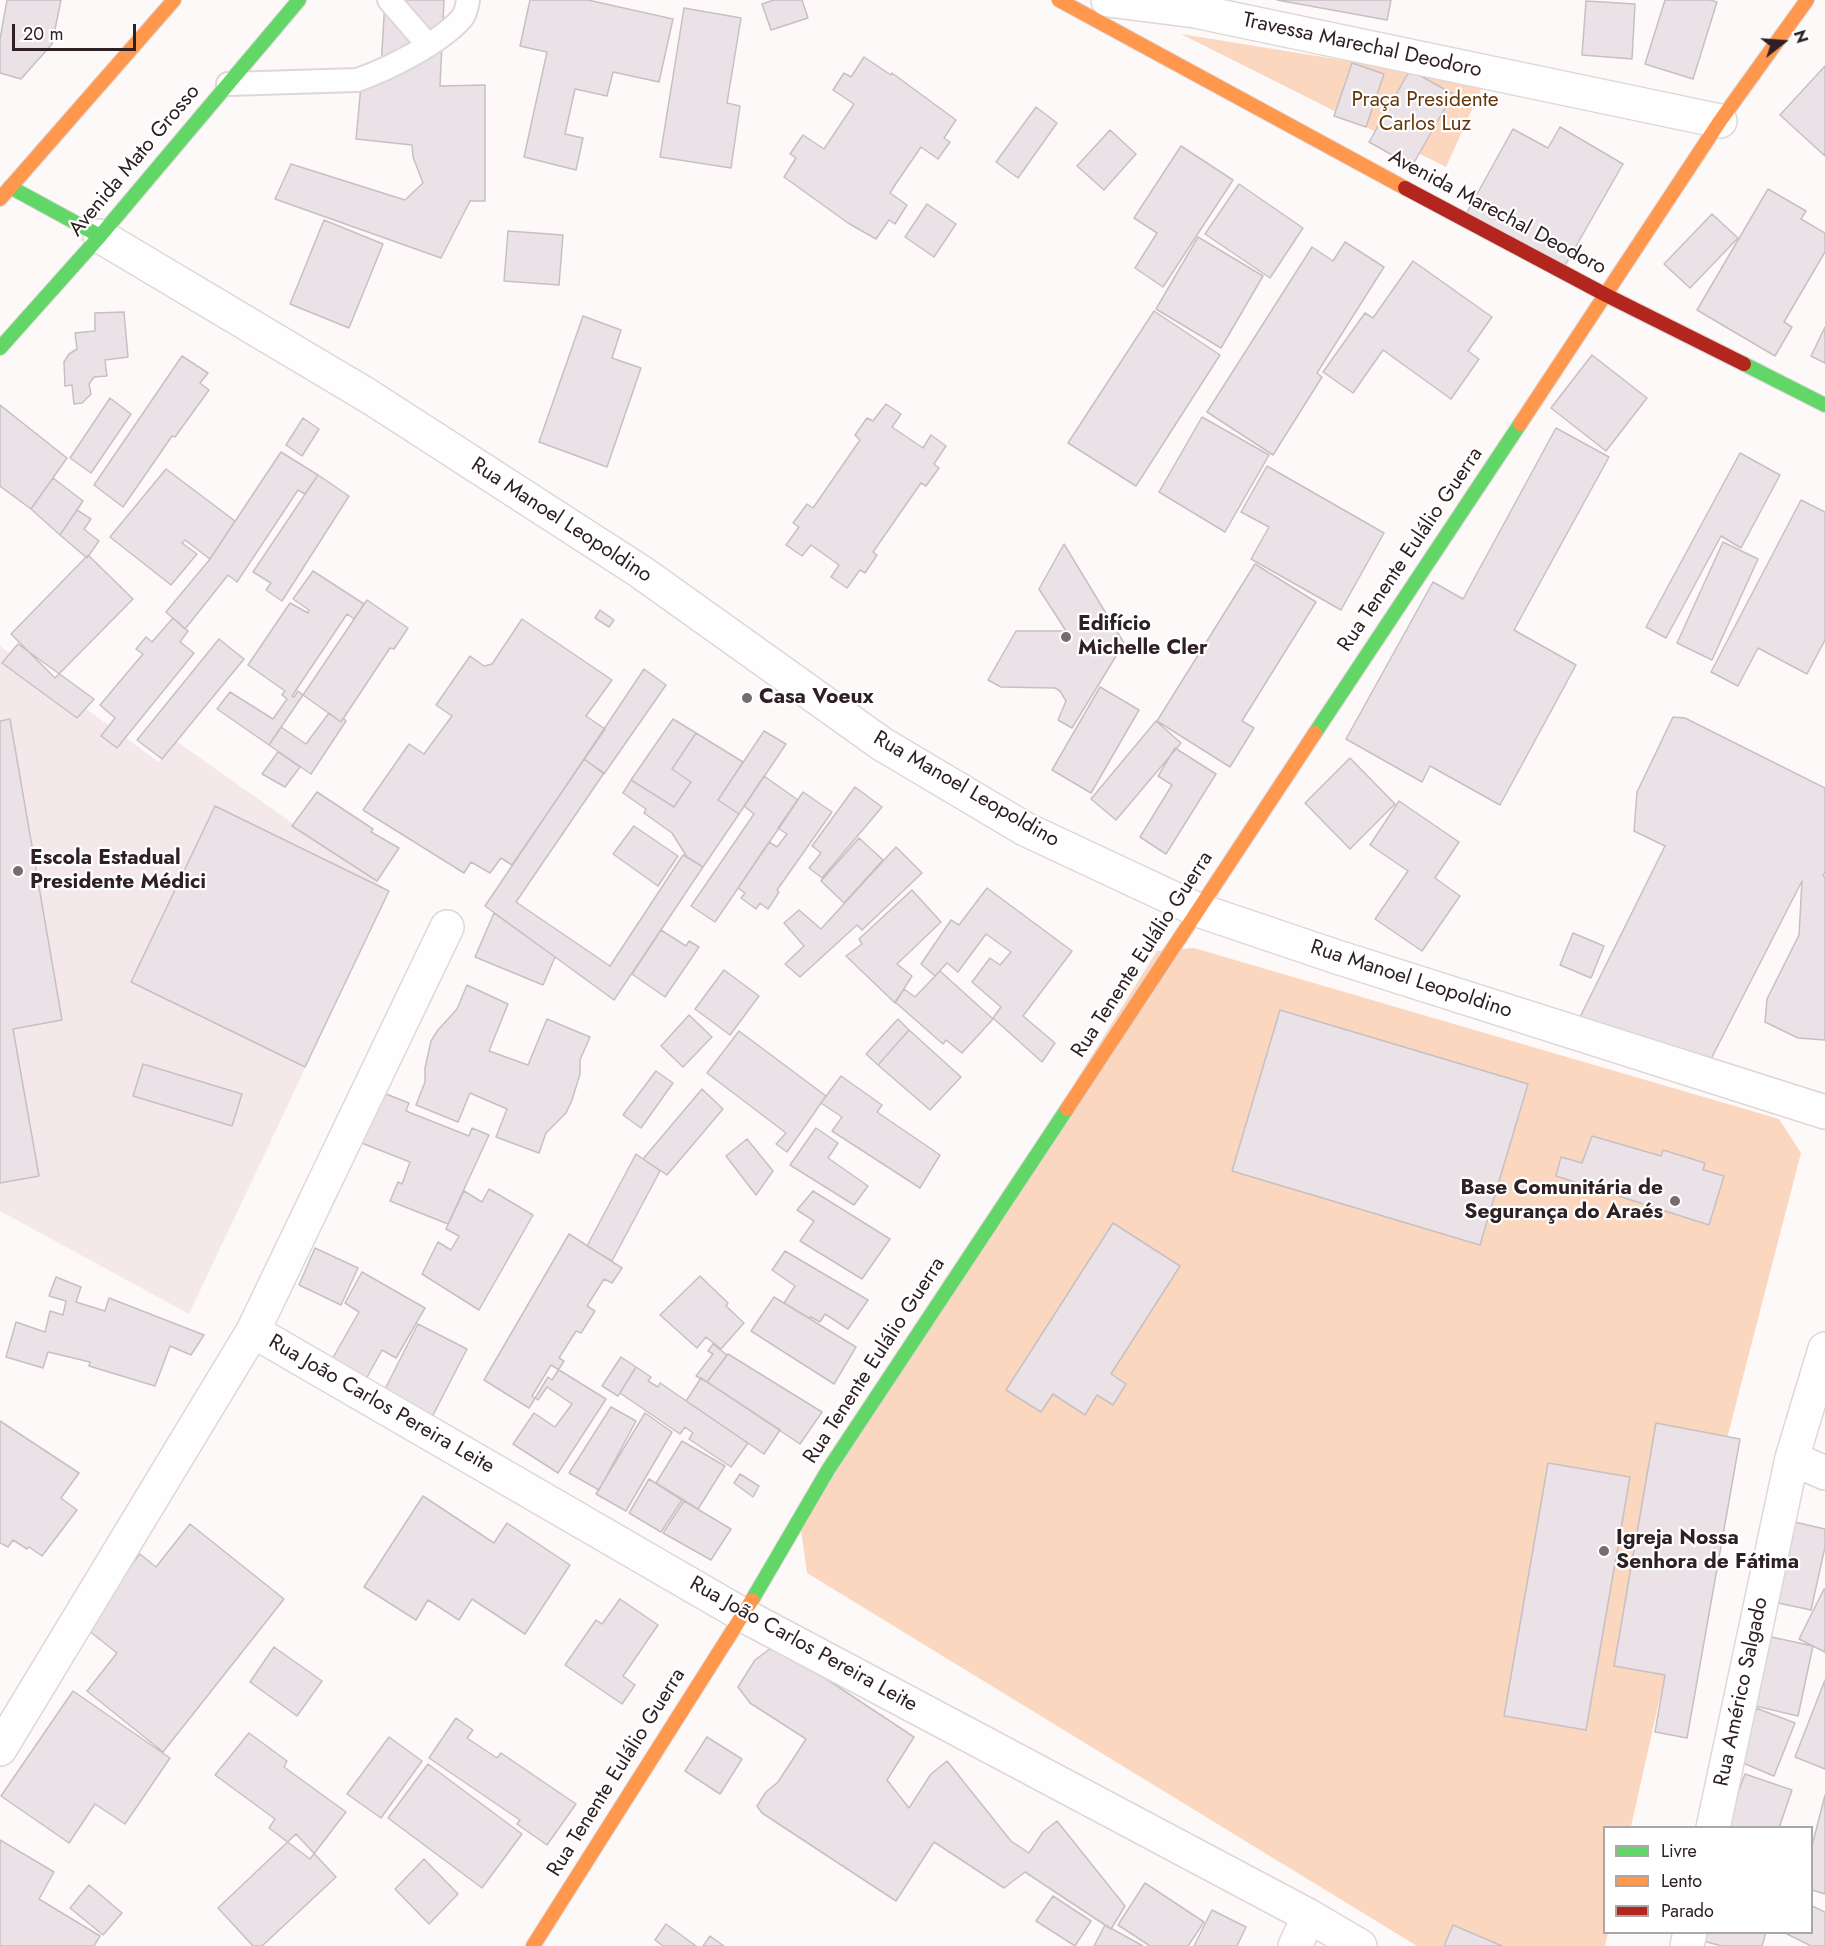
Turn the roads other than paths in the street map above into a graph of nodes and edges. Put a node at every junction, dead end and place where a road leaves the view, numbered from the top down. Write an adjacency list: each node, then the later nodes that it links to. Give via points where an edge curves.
1 (174, 0): 11 (street)
2 (299, 0): 9 (street, Avenida Mato Grosso)
3 (389, 0): 8 (lane)
4 (468, 0): 8 (lane, via 464,16)
5 (1059, 0): 14 (street, Avenida Marechal Deodoro)
6 (1108, 0): 10 (street, Travessa Marechal Deodoro, via 1195,11)
7 (1807, 0): 10 (street, Rua Tenente Eulálio Guerra)
8 (428, 45): 9 (lane, via 357,80)
9 (228, 84): 13 (street, Avenida Mato Grosso)
10 (1720, 121): 14 (street, Rua Tenente Eulálio Guerra)
11 (10, 187): 12 (street); 13 (street)
12 (0, 199)
13 (100, 236): 15 (street, Avenida Mato Grosso); 17 (street, Rua Manoel Leopoldino, via 370,397 641,572 882,744 1025,829)
14 (1606, 295): 16 (street, Avenida Marechal Deodoro); 17 (street, Rua Tenente Eulálio Guerra)
15 (0, 348)
16 (1825, 405)
17 (1198, 910): 19 (street, Rua Manoel Leopoldino); 24 (street, Rua Tenente Eulálio Guerra, via 828,1470)
18 (447, 927): 20 (street)
19 (1825, 1112)
20 (253, 1331): 24 (street, Rua João Carlos Pereira Leite); 25 (street)
21 (1825, 1349): 22 (street, Rua Américo Salgado)
22 (1792, 1458): 23 (street); 26 (street, Rua Américo Salgado)
23 (1825, 1473)
24 (743, 1614): 27 (street, Rua João Carlos Pereira Leite); 28 (street, Rua Tenente Eulálio Guerra)
25 (0, 1749)
26 (1713, 1826)
27 (1310, 1916): 29 (street); 30 (street, Rua João Carlos Pereira Leite)
28 (533, 1946)
29 (1295, 1946)
30 (1360, 1946)

